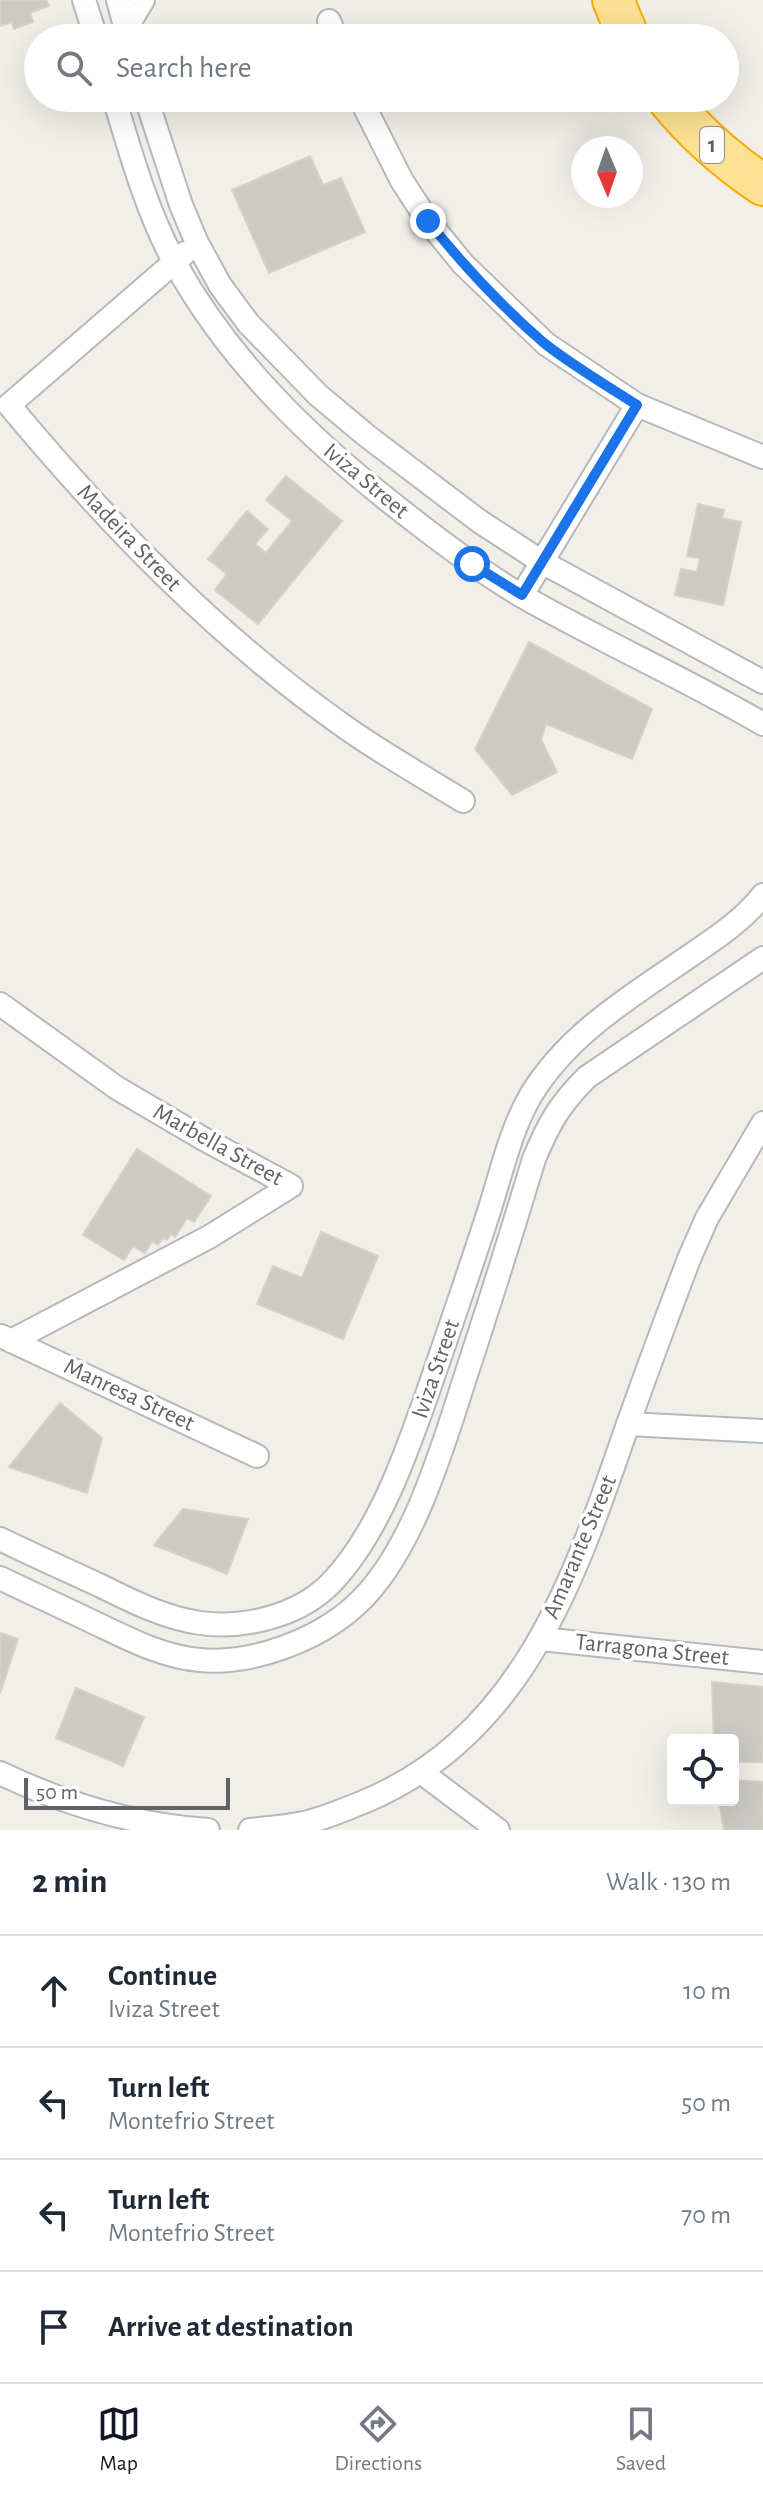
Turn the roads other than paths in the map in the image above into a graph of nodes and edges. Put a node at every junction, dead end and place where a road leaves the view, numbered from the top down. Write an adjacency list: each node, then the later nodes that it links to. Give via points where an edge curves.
1 (84, 0): 5 (street)
2 (118, 0): 6 (street)
3 (143, 0): 7 (street)
4 (613, 0): 8 (highway)
5 (92, 24)
6 (123, 24)
7 (131, 24)
8 (623, 24)
9 (118, 112): 15 (street, Iviza Street)
10 (150, 112): 14 (street, Iviza Street)
11 (367, 112): 16 (street, via 402,181 463,264 546,344)
12 (678, 112): 13 (highway, 1, via 731,163)
13 (763, 185)
14 (197, 243): 15 (street, Madeira Street); 18 (street, Iviza Street, via 248,323 318,395 479,521)
15 (174, 262): 19 (street, Iviza Street, via 233,348 330,453 430,534); 22 (street, Madeira Street, via 9,405 97,507 198,608 347,729)
16 (637, 405): 17 (street); 18 (street)
17 (763, 457)
18 (542, 562): 19 (street); 20 (street, Iviza Street)
19 (522, 595): 21 (street, Iviza Street)
20 (763, 682)
21 (763, 724)
22 (463, 801)
23 (763, 895): 31 (street, Iviza Street, via 735,924 593,1024 533,1093 518,1119 407,1451 373,1523 328,1586 277,1615 242,1624 202,1623 134,1602)
24 (763, 958): 32 (street, Iviza Street, via 587,1077 564,1100 534,1159 436,1466 405,1537 357,1605 330,1624 261,1656 198,1660 163,1653)
25 (0, 1004): 27 (street, Marbella Street, via 117,1088 291,1186 209,1237)
26 (760, 1130): 28 (street, Amarante Street, via 707,1218)
27 (5, 1339): 30 (street, Manresa Street)
28 (628, 1424): 29 (street); 33 (street, Amarante Street, via 587,1539)
29 (763, 1431)
30 (257, 1456)
31 (0, 1539)
32 (0, 1578)
33 (541, 1639): 34 (street, Tarragona Street); 35 (street, Amarante Street, via 491,1711)
34 (763, 1662)
35 (421, 1772): 37 (street, Amarante Street); 40 (street)
36 (0, 1773): 38 (street, via 110,1815)
37 (305, 1827): 39 (street, Amarante Street)
38 (208, 1830)
39 (250, 1830)
40 (498, 1830)

